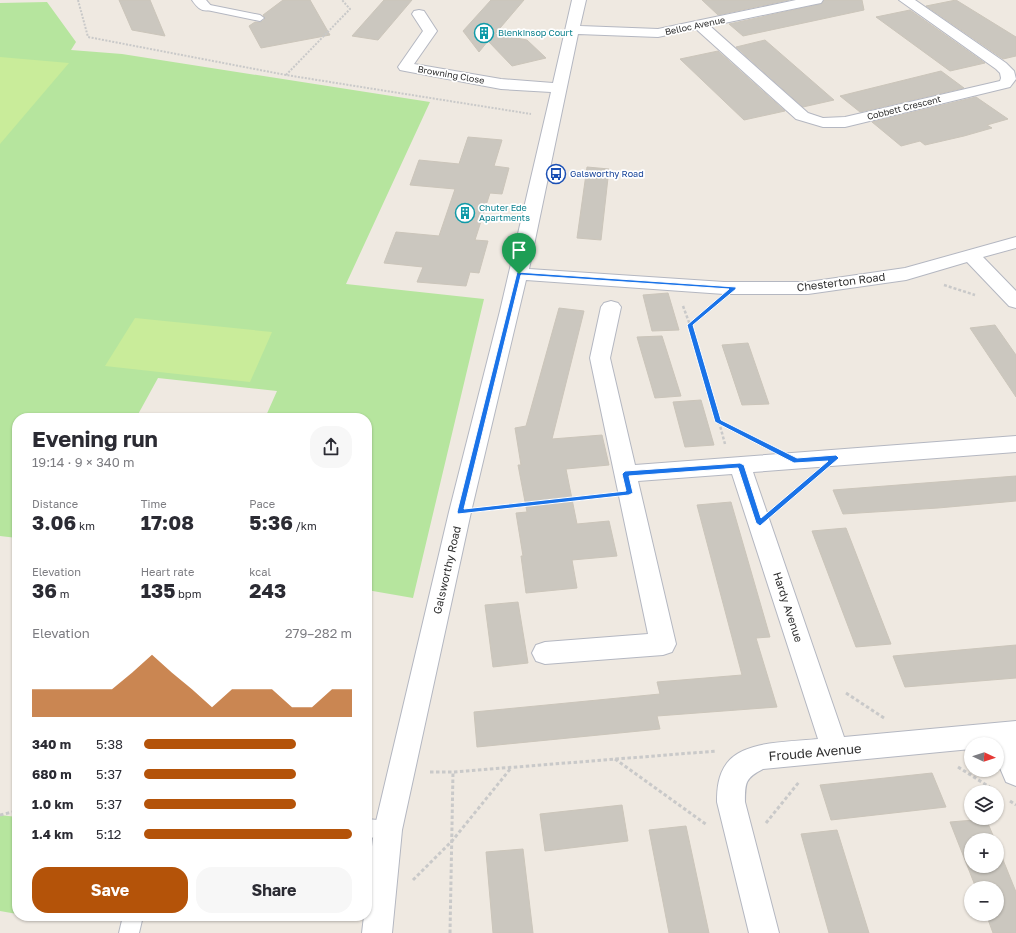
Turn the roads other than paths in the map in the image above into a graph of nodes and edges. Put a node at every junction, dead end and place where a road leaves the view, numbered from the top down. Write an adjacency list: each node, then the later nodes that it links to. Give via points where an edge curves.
1 (579, 0): 8 (street, Galsworthy Road)
2 (816, 0): 7 (street, Belloc Avenue)
3 (906, 0): 7 (street, Cobbett Crescent, via 1001,66 1009,78 1005,84 845,122 825,124 802,116)
4 (202, 3): 6 (lane)
5 (419, 14): 9 (street, Browning Close, via 430,31 405,67 501,84)
6 (260, 18)
7 (700, 25): 8 (street, Belloc Avenue, via 658,33)
8 (573, 30): 9 (street, Galsworthy Road)
9 (560, 88): 12 (street, Galsworthy Road)
10 (1016, 242): 11 (street, Chesterton Road)
11 (970, 255): 12 (street, Chesterton Road, via 906,274 808,288 734,288); 13 (street)
12 (519, 274): 22 (street, Galsworthy Road)
13 (1016, 302)
14 (611, 307): 17 (street, via 600,358)
15 (1016, 444): 16 (street)
16 (740, 465): 17 (street); 20 (street, Hardy Avenue)
17 (627, 483): 18 (street, via 663,644)
18 (545, 653)
19 (1007, 734): 20 (street, Froude Avenue); 21 (street)
20 (829, 750): 26 (street, Froude Avenue, via 760,757 741,766 731,782 731,802)
21 (1016, 773)
22 (378, 829): 24 (street, Galsworthy Road)
23 (132, 921): 25 (lane)
24 (379, 924)
25 (129, 933)
26 (764, 933)

